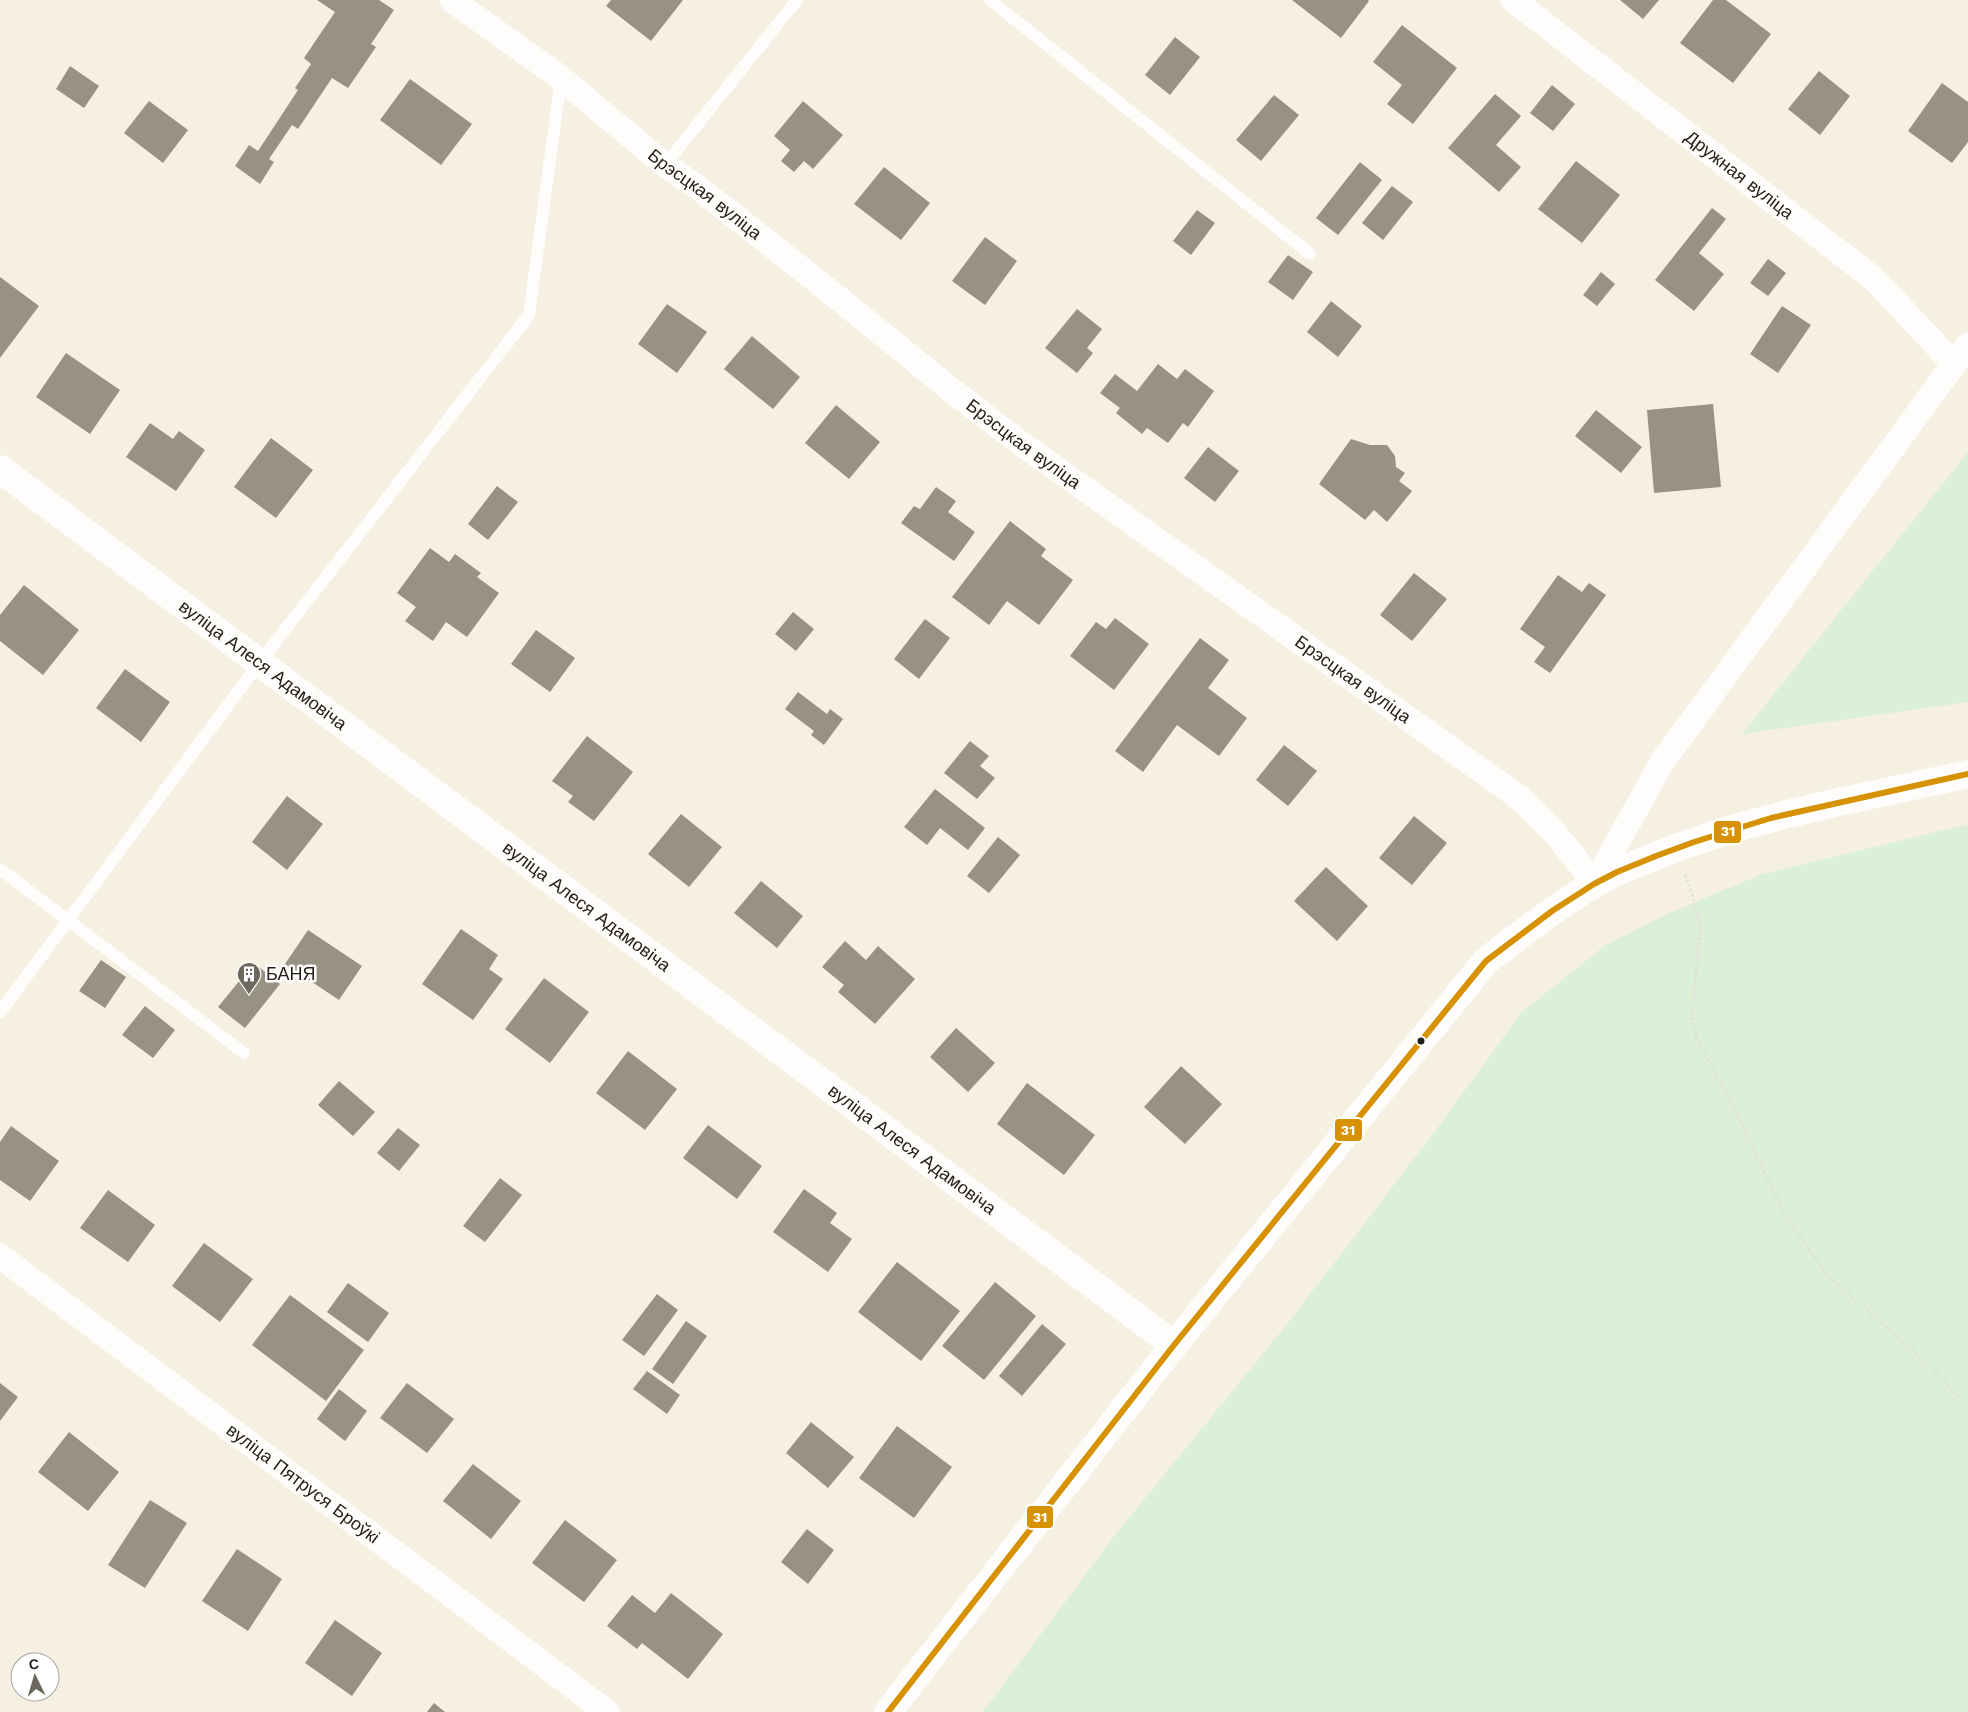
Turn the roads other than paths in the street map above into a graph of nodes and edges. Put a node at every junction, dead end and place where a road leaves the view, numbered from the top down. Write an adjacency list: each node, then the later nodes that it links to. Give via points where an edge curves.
1 (452, 0): 5 (street, Брэсцкая вуліца)
2 (797, 0): 6 (lane)
3 (990, 0): 7 (lane)
4 (1513, 0): 8 (street, Дружная вуліца, via 1874,279)
5 (561, 78): 6 (street, Брэсцкая вуліца); 10 (lane, via 529,315)
6 (665, 165): 13 (street, Брэсцкая вуліца, via 696,186 1023,445 1520,798 1553,831)
7 (1310, 254)
8 (1961, 355): 13 (street, via 1662,762)
9 (0, 469): 10 (main road, вуліца Алеся Адамовіча)
10 (260, 662): 14 (lane); 18 (main road, вуліца Алеся Адамовіча)
11 (1968, 774): 13 (main road, via 1777,817 1707,837)
12 (0, 869): 14 (lane)
13 (1595, 883): 18 (main road, via 1533,924 1486,961)
14 (67, 921): 15 (lane); 16 (lane)
15 (0, 1012)
16 (244, 1053)
17 (0, 1256): 19 (street, вуліца Пятруся Броўкі)
18 (1174, 1345): 20 (main road)
19 (607, 1712)
20 (888, 1712)

